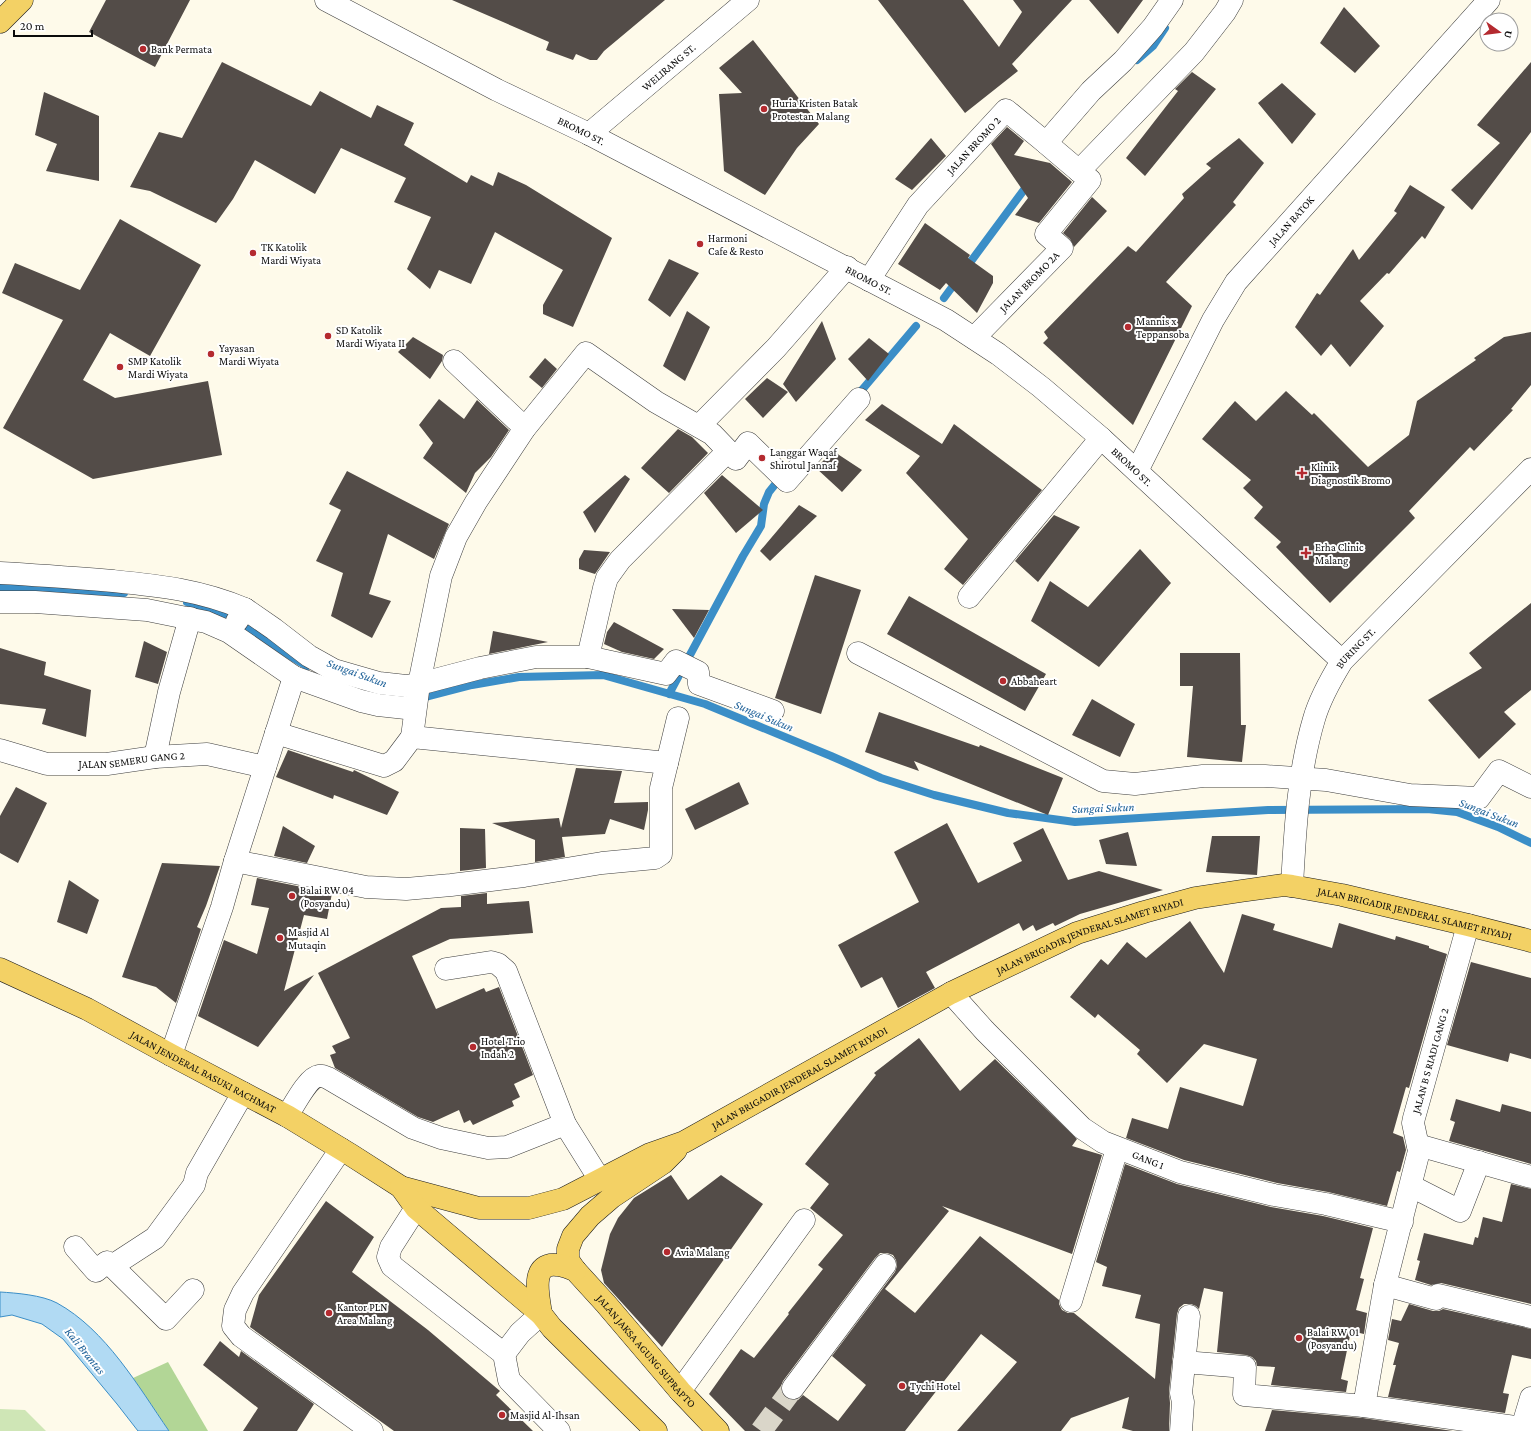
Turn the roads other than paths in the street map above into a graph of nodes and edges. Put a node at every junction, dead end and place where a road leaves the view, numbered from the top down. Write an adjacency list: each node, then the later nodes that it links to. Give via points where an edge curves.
1 (22, 0): 7 (main road)
2 (326, 0): 8 (street, BROMO ST., via 497,90)
3 (748, 0): 8 (street, WELIRANG ST.)
4 (1172, 0): 9 (street, via 1153,27 1123,61 1091,91)
5 (1232, 0): 10 (street, via 1194,52)
6 (1489, 0): 21 (street, JALAN BATOK, via 1236,282 1213,320)
7 (0, 22)
8 (589, 134): 11 (street, BROMO ST.)
9 (1052, 148): 10 (street); 12 (street, JALAN BROMO 2, via 1006,110 918,205)
10 (1079, 171): 13 (street, JALAN BROMO 2A, via 1090,180 1046,234 1062,248)
11 (847, 267): 12 (street, BROMO ST.); 16 (street, via 776,348)
12 (869, 280): 13 (street, BROMO ST., via 946,320)
13 (974, 338): 18 (street, BROMO ST., via 1041,387)
14 (454, 361): 17 (street)
15 (859, 399): 19 (street, via 787,481 748,443 736,459)
16 (700, 426): 17 (street, via 656,402 586,353); 19 (street, via 712,434)
17 (525, 428): 31 (street, via 456,537 441,576)
18 (1101, 438): 21 (street, BROMO ST.); 23 (street)
19 (727, 452): 28 (street, via 612,571 604,588)
20 (1531, 468): 29 (street, BURING ST.)
21 (1137, 471): 29 (street, BROMO ST.)
22 (0, 572): 26 (street, via 183,589 224,600)
23 (969, 596)
24 (0, 602): 25 (street, via 147,610)
25 (190, 618): 26 (street, via 206,622); 38 (street, via 169,692)
26 (237, 621): 30 (street); 31 (street, via 274,629 309,656 334,670 379,683 406,686)
27 (858, 653): 41 (street, via 1103,781 1136,784 1203,776 1265,776)
28 (588, 657): 31 (street, via 536,657); 33 (street, via 666,674 676,661 698,672 699,684)
29 (1342, 661): 41 (street, BURING ST., via 1314,718)
30 (294, 677): 32 (street, via 361,701); 35 (street)
31 (419, 684): 32 (street)
32 (415, 709): 36 (street)
33 (773, 711)
34 (678, 718): 39 (street)
35 (276, 733): 36 (street, via 384,766 394,761); 40 (street)
36 (412, 737): 39 (street)
37 (0, 750): 38 (street, JALAN SEMERU GANG 2, via 47,764 107,764)
38 (155, 757): 40 (street, JALAN SEMERU GANG 2, via 207,754)
39 (667, 763): 43 (street, via 661,788 661,854 655,858 602,863 451,886 406,889 366,887)
40 (264, 767): 43 (street)
41 (1300, 786): 42 (street, via 1326,780 1410,795 1479,798 1499,771); 44 (street, BURING ST.)
42 (1531, 787)
43 (235, 861): 50 (street, via 222,907)
44 (1292, 886): 45 (main road, JALAN BRIGADIR JENDERAL SLAMET RIYADI, via 1342,895); 49 (main road, JALAN BRIGADIR JENDERAL SLAMET RIYADI, via 1195,898 1137,914 1077,933)
45 (1468, 925): 46 (main road, JALAN BRIGADIR JENDERAL SLAMET RIYADI); 55 (street, JALAN B S RIADI GANG 2, via 1414,1118)
46 (1531, 941)
47 (0, 969): 50 (main road, JALAN JENDERAL BASUKI RACHMAT, via 87,1009)
48 (446, 970): 53 (street, via 491,962 506,971)
49 (951, 993): 54 (main road, JALAN BRIGADIR JENDERAL SLAMET RIYADI); 57 (street, GANG 1, via 985,1032 1082,1128)
50 (171, 1055): 51 (main road, JALAN JENDERAL BASUKI RACHMAT)
51 (243, 1093): 52 (main road, JALAN JENDERAL BASUKI RACHMAT); 69 (street, via 196,1173 194,1185 155,1238)
52 (287, 1116): 53 (street, via 306,1086 318,1076 328,1078 413,1128 441,1138 488,1148 507,1147); 56 (main road, JALAN JENDERAL BASUKI RACHMAT)
53 (564, 1124): 60 (street)
54 (684, 1142): 60 (main road, JALAN BRIGADIR JENDERAL SLAMET RIYADI, via 650,1154); 70 (main road, JALAN BRIGADIR JENDERAL SLAMET RIYADI, via 663,1163 612,1197 572,1236 568,1260)
55 (1418, 1145): 58 (street); 61 (street, JALAN B S RIADI GANG 2)
56 (341, 1149): 62 (main road, JALAN JENDERAL BASUKI RACHMAT); 83 (street, via 243,1293 235,1310 233,1326 241,1336)
57 (1117, 1149): 66 (street, GANG 1, via 1180,1172); 73 (street)
58 (1479, 1162): 59 (street); 61 (street, via 1460,1211)
59 (1531, 1177)
60 (600, 1180): 64 (main road, JALAN BRIGADIR JENDERAL SLAMET RIYADI, via 563,1199 529,1208)
61 (1411, 1186): 66 (street, JALAN B S RIADI GANG 2)
62 (401, 1187): 63 (main road, JALAN JENDERAL BASUKI RACHMAT); 64 (main road, JALAN JENDERAL BASUKI RACHMAT)
63 (416, 1208): 74 (main road, JALAN JENDERAL BASUKI RACHMAT); 77 (street, via 391,1247 388,1257 392,1266)
64 (479, 1208)
65 (804, 1220): 80 (street)
66 (1402, 1222): 71 (street, JALAN B S RIADI GANG 2)
67 (75, 1247): 69 (street, via 96,1271 107,1262)
68 (885, 1265): 79 (street)
69 (112, 1266): 72 (street, via 166,1319)
70 (575, 1270): 74 (main road, via 556,1265 540,1270 537,1277); 80 (main road, JALAN JAKSA AGUNG SUPRAPTO)
71 (1385, 1285): 76 (street, via 1436,1299 1438,1295); 81 (street, JALAN B S RIADI GANG 2)
72 (193, 1290)
73 (1070, 1300)
74 (540, 1314): 77 (street, via 520,1333); 85 (main road)
75 (1189, 1316): 78 (street)
76 (1531, 1317)
77 (504, 1354): 84 (street, via 509,1380)
78 (1184, 1362): 81 (street, via 1245,1366 1244,1395); 87 (street)
79 (793, 1388)
80 (680, 1391): 86 (main road, JALAN JAKSA AGUNG SUPRAPTO)
81 (1364, 1406): 82 (street, via 1522,1428)
82 (1529, 1411)
83 (372, 1431)
84 (559, 1431)
85 (656, 1431)
86 (718, 1431)
87 (1181, 1431)

